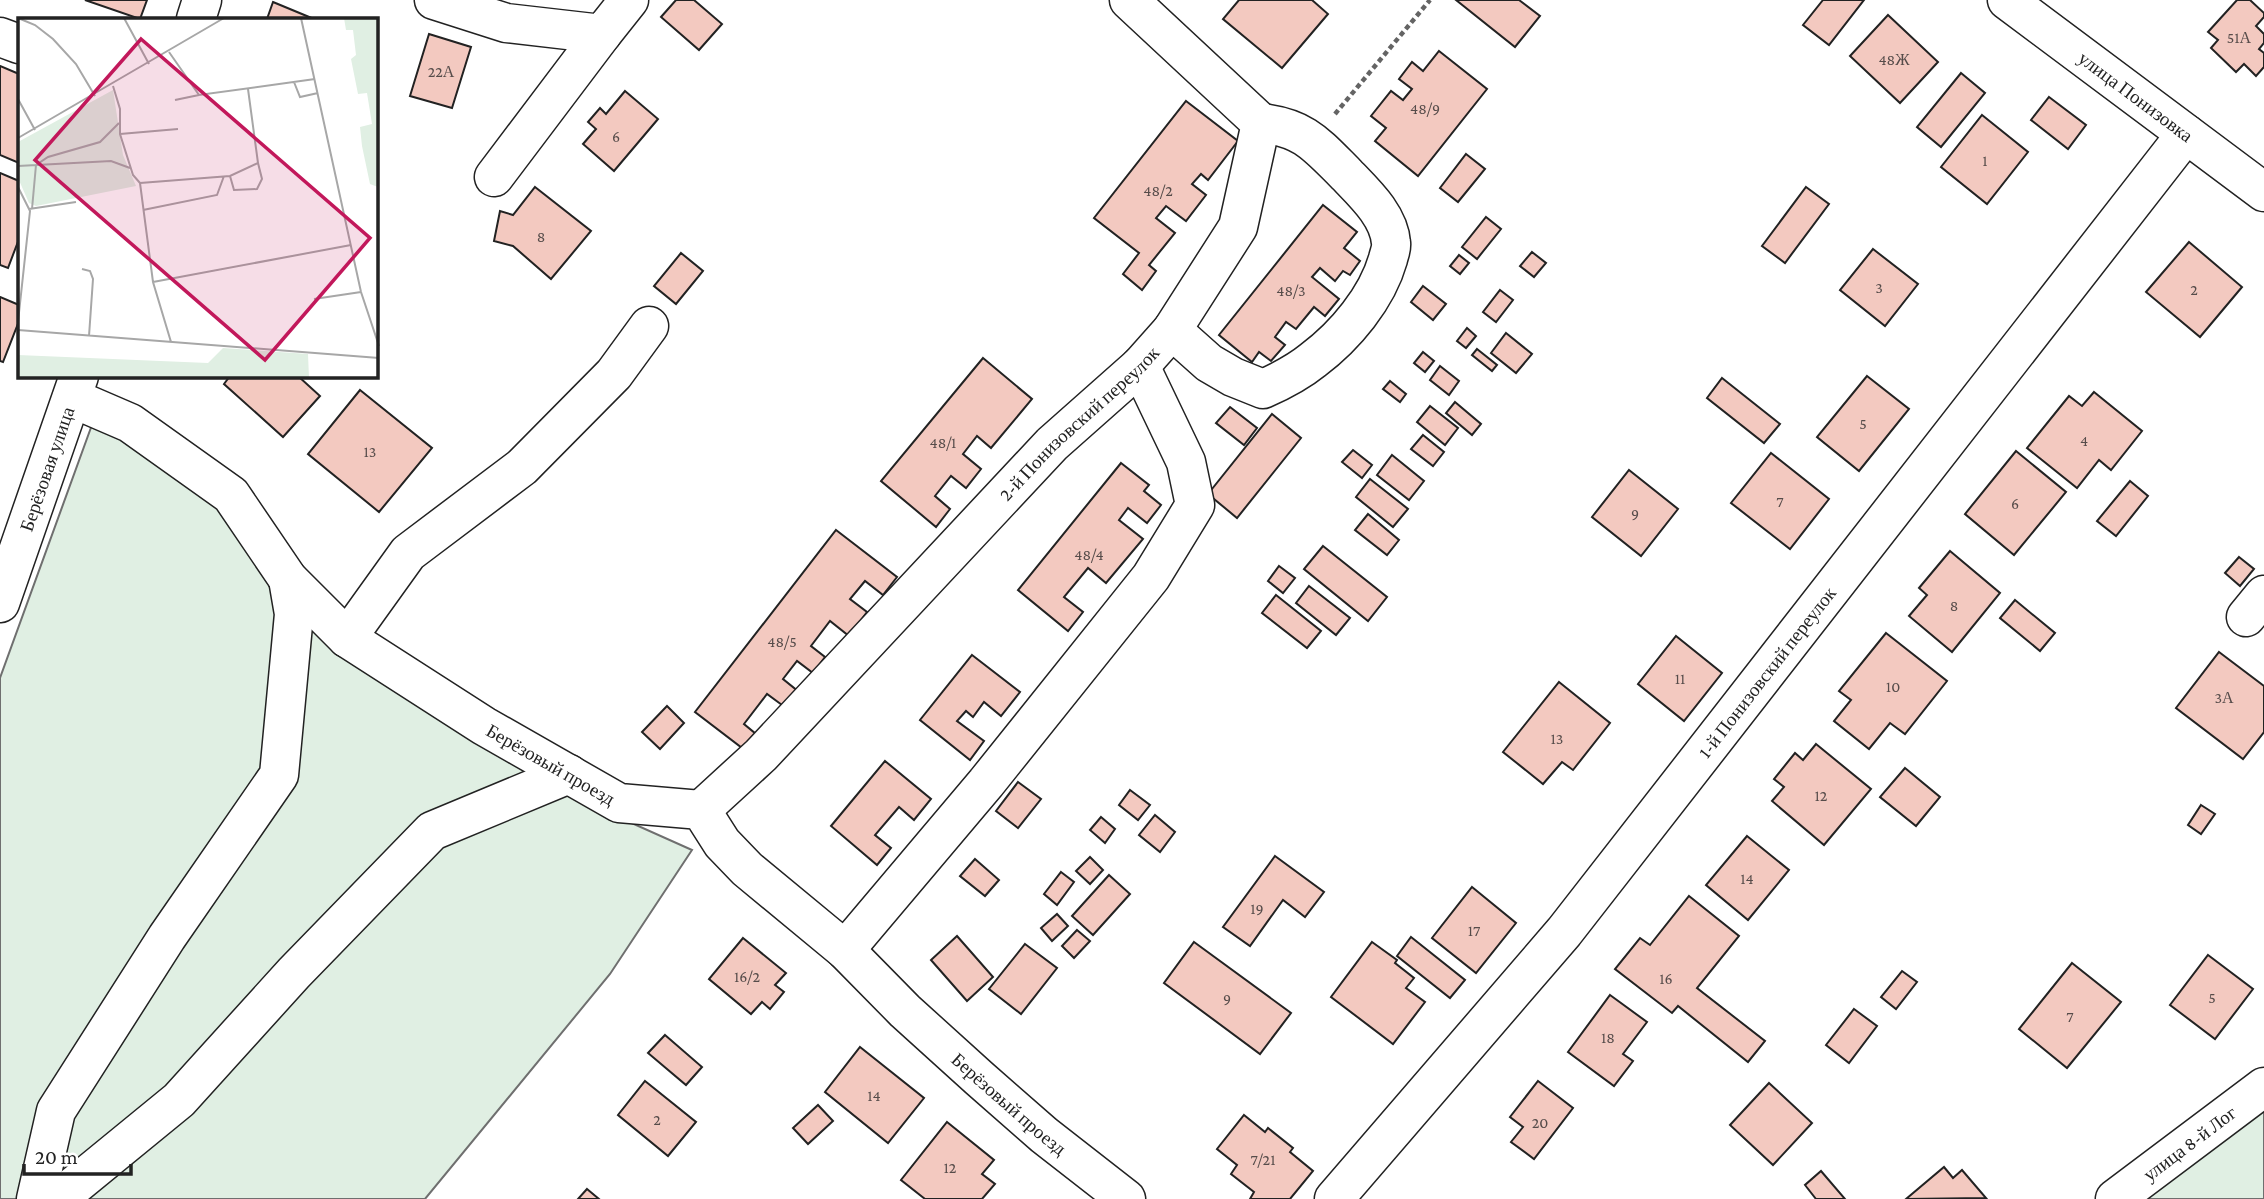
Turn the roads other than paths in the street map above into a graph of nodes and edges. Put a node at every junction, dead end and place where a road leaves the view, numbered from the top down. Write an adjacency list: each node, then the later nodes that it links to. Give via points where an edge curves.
1 (202, 0): 6 (street)
2 (434, 0): 7 (street, via 506,23)
3 (629, 0): 7 (street)
4 (1129, 0): 10 (street)
5 (2007, 0): 11 (street, улица Понизовка)
6 (196, 18)
7 (602, 34): 12 (street)
8 (0, 37): 9 (street)
9 (18, 44)
10 (1261, 123): 15 (street, 2-й Понизовский переулок, via 1238,227); 15 (street, via 1285,126 1312,140 1364,193 1383,219 1392,244 1384,273 1368,302 1316,359 1263,389 1209,363)
11 (2186, 134): 13 (street, улица Понизовка); 29 (street, 1-й Понизовский переулок, via 1564,932)
12 (494, 177)
13 (2264, 192)
14 (649, 326): 21 (street, via 614,374 522,467 408,553)
15 (1172, 330): 16 (street, 2-й Понизовский переулок)
16 (1140, 366): 23 (street, 2-й Понизовский переулок, via 1052,444 761,755); 24 (street, via 1186,462 1195,505 1151,578)
17 (75, 387): 18 (street, Берёзовая улица); 19 (street, Берёзовый проезд, via 231,495)
18 (11, 540): 20 (street, Берёзовая улица)
19 (288, 579): 21 (street, Берёзовый проезд); 26 (street, via 294,614 279,775 167,937 56,1111)
20 (0, 603)
21 (347, 638): 22 (street, Берёзовый проезд)
22 (569, 774): 23 (street, Берёзовый проезд, via 619,803); 27 (street, via 432,831 178,1100)
23 (701, 810): 24 (street, Берёзовый проезд, via 722,843 747,869)
24 (845, 950): 28 (street, Берёзовый проезд, via 988,1086)
25 (2264, 1087): 30 (street, улица 8-й Лог)
26 (36, 1199)
27 (58, 1199)
28 (1126, 1199)
29 (1334, 1199)
30 (2115, 1199)

